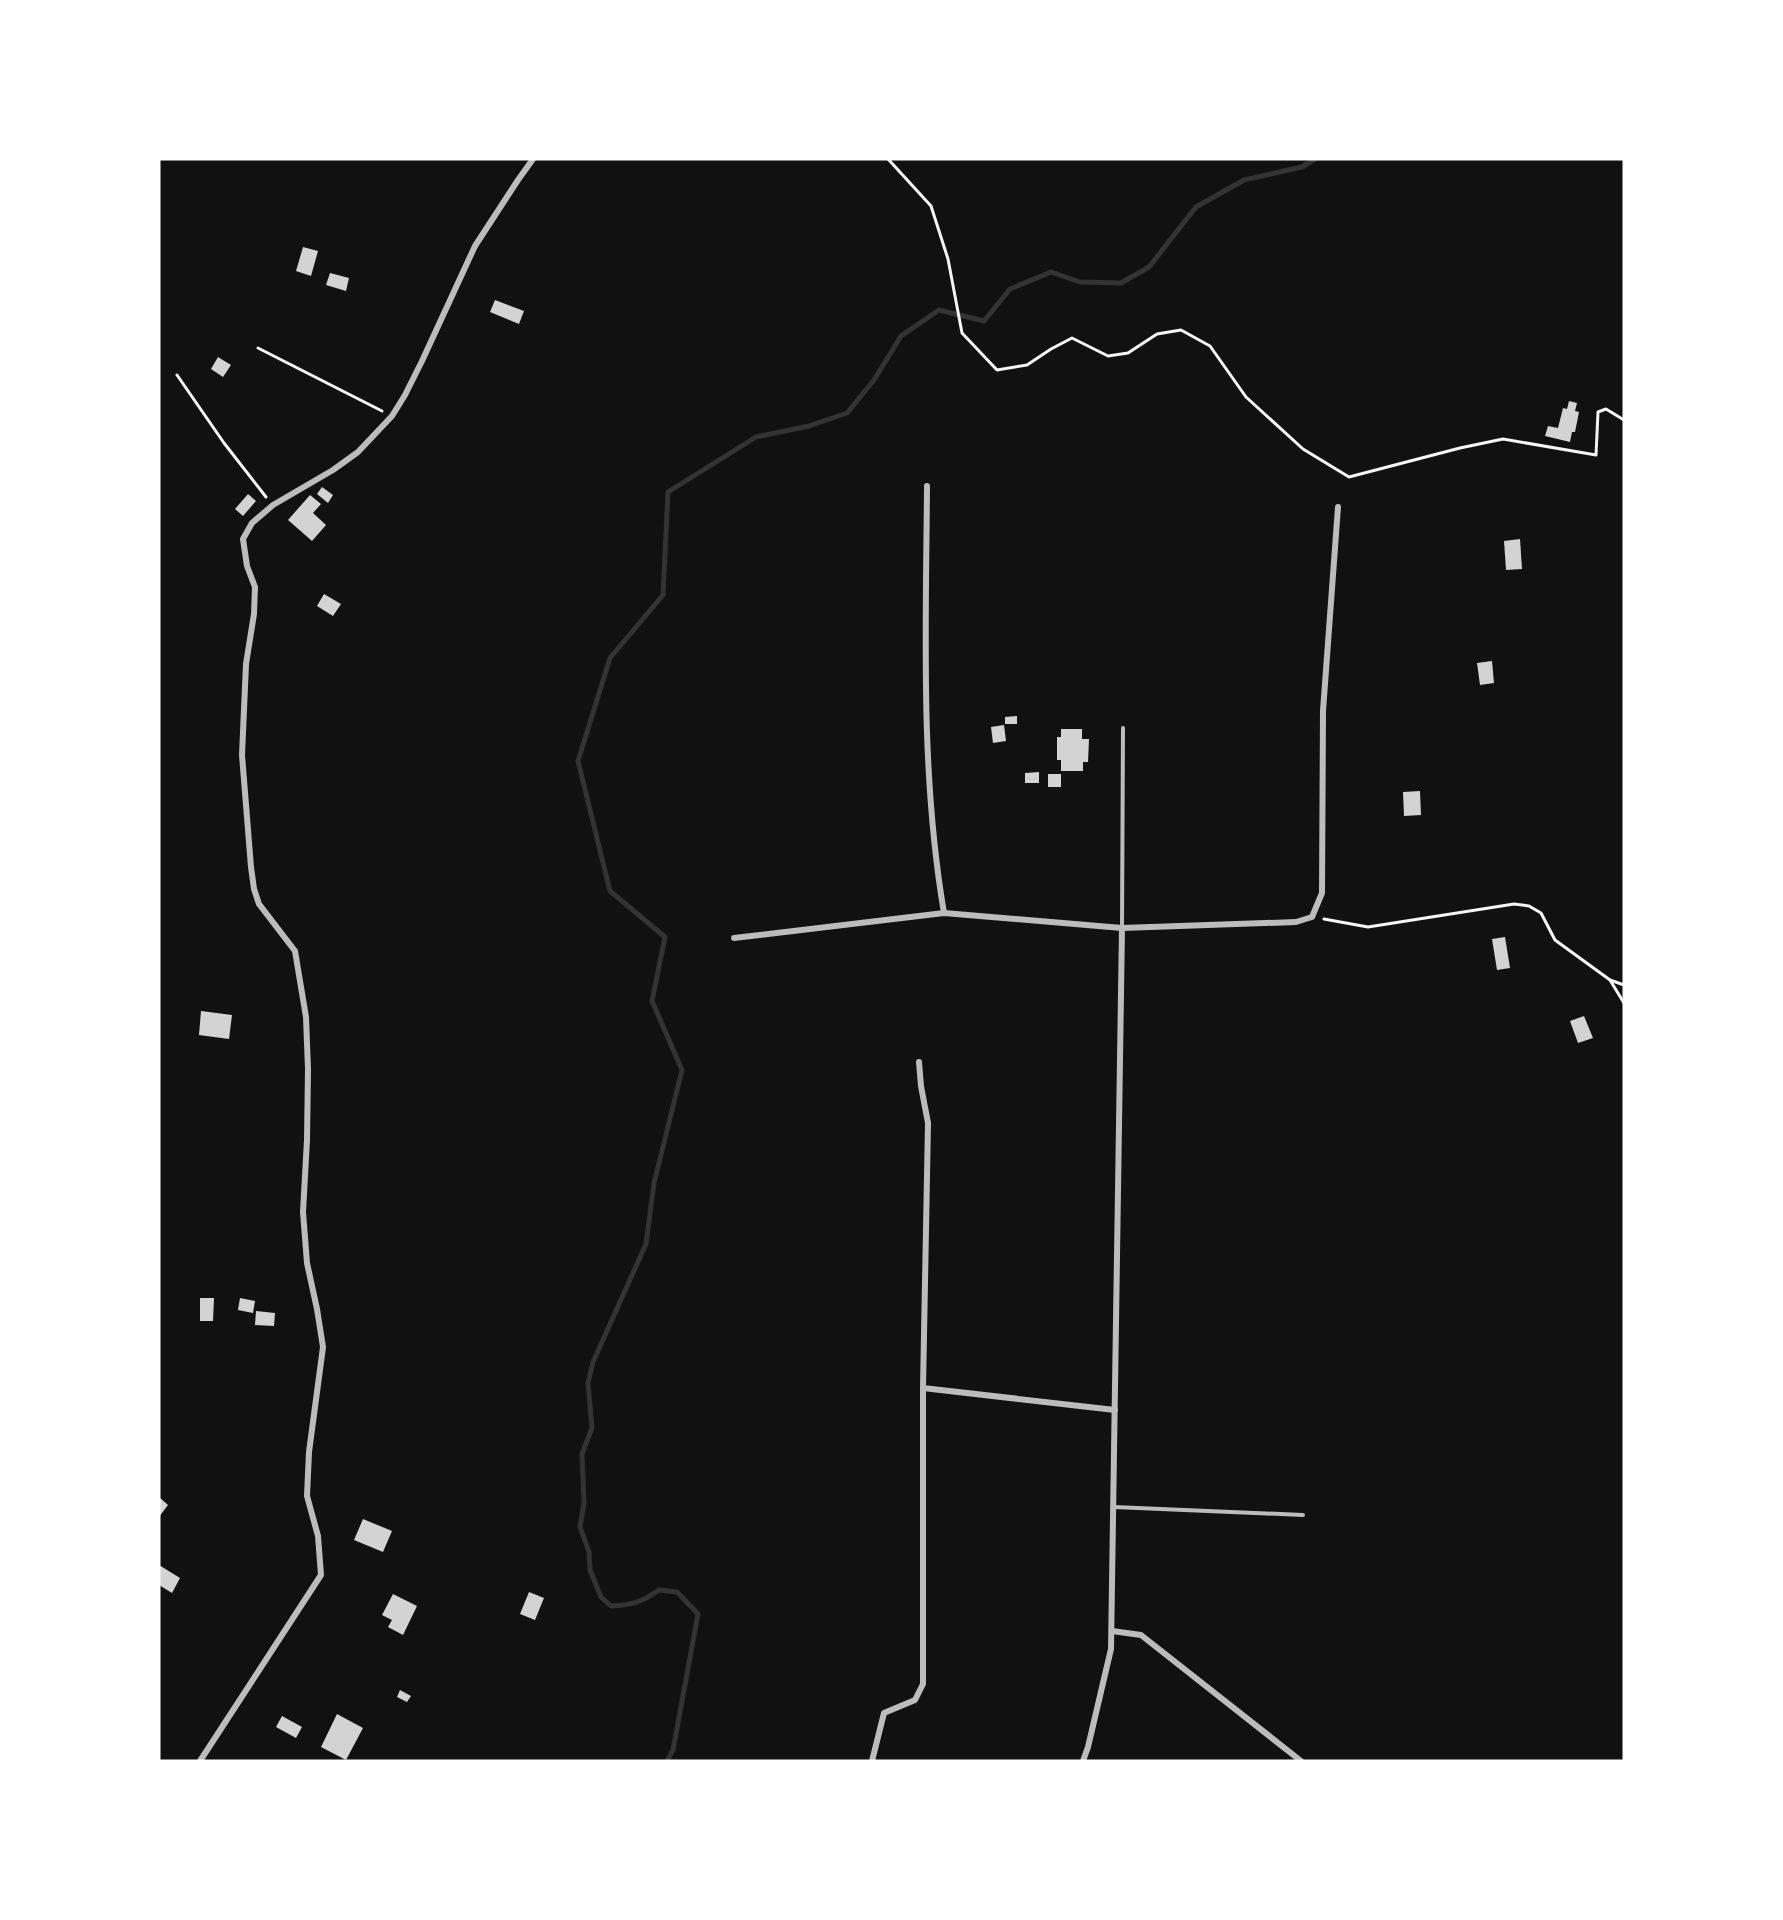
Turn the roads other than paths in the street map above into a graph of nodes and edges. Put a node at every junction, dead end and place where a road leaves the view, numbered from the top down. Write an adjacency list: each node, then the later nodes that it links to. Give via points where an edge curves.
1 (533, 159): 14 (street, via 475,246 392,416 358,452 252,522 243,539 255,587 246,664 242,755 254,889 259,904 295,951 306,1017 308,1093 303,1212 307,1263 323,1347 307,1496 318,1536 321,1575)
2 (927, 486): 5 (street, via 926,708 935,863)
3 (1338, 507): 6 (street, via 1323,711 1322,893 1312,917 1296,922)
4 (1123, 728): 6 (lane)
5 (944, 913): 6 (street); 7 (street)
6 (1122, 927): 10 (street)
7 (734, 938)
8 (919, 1062): 9 (street, via 928,1123)
9 (923, 1388): 10 (street); 15 (street, via 923,1684 915,1700 884,1713)
10 (1115, 1410): 11 (street)
11 (1114, 1507): 12 (lane); 13 (street)
12 (1303, 1515)
13 (1112, 1631): 16 (street, via 1112,1649); 17 (street, via 1141,1635)
14 (200, 1761)
15 (872, 1761)
16 (1083, 1761)
17 (1301, 1761)

